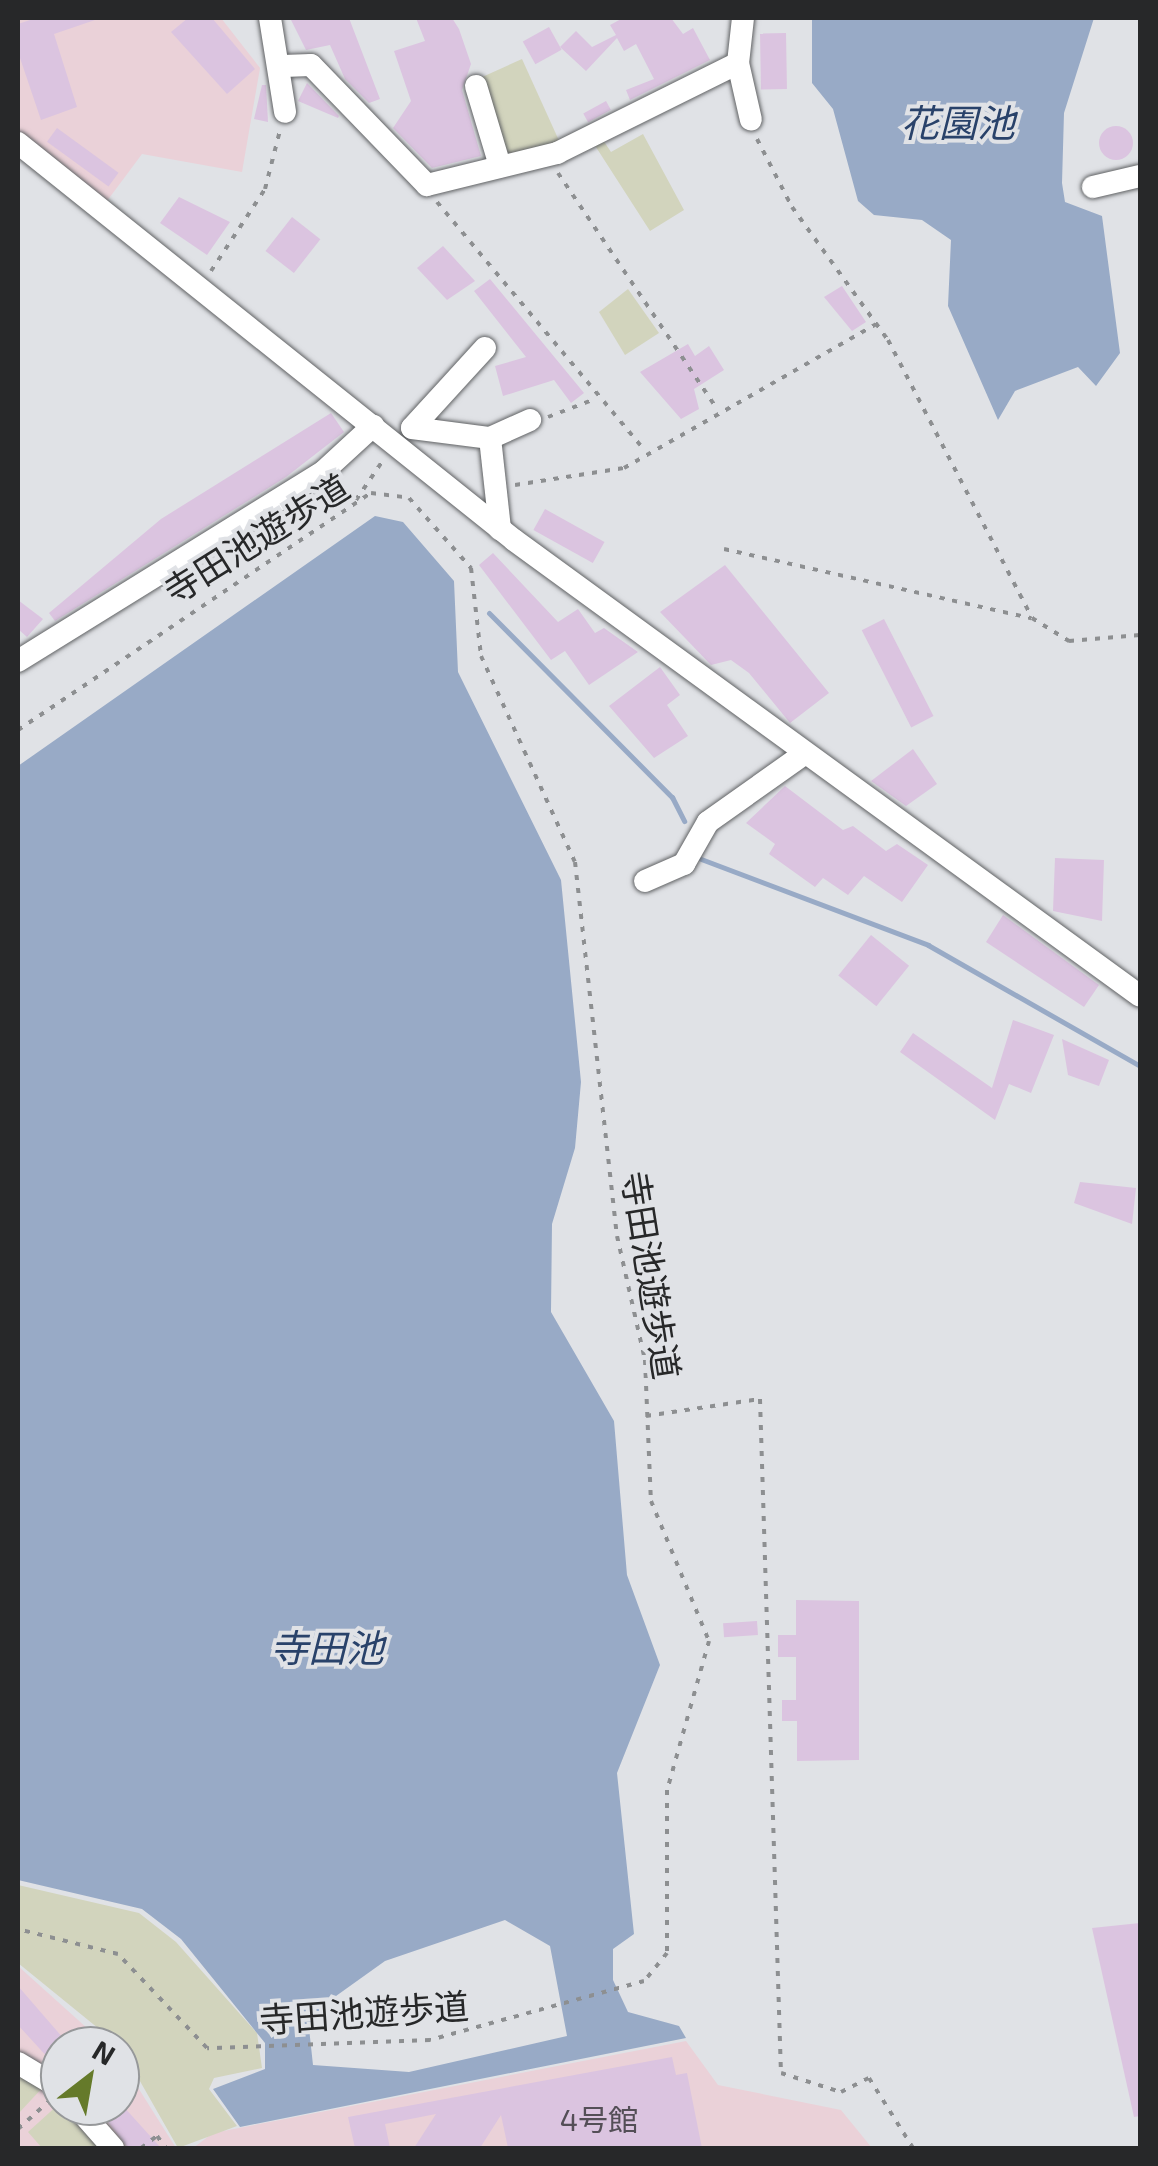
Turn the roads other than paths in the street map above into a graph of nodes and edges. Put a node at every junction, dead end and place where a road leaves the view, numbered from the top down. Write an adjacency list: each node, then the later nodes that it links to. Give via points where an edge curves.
1 (270, 18): 4 (street)
2 (743, 18): 3 (street)
3 (738, 63): 7 (street); 9 (street, via 548,156)
4 (283, 66): 6 (street); 9 (street, via 311,64 427,185)
5 (476, 86): 9 (street)
6 (285, 112)
7 (750, 120)
8 (18, 143): 14 (street)
9 (500, 166)
10 (1140, 176): 11 (street)
11 (1093, 187)
12 (485, 348): 15 (street, via 412,428)
13 (530, 420): 15 (street)
14 (373, 426): 16 (street); 17 (street, via 324,470)
15 (490, 438): 16 (street)
16 (500, 529): 18 (street)
17 (20, 655)
18 (804, 754): 19 (street, via 708,822 684,864); 20 (street)
19 (645, 881)
20 (1140, 996)
21 (18, 2063): 22 (street)
22 (40, 2077)
23 (94, 2126): 24 (street)
24 (113, 2148)

